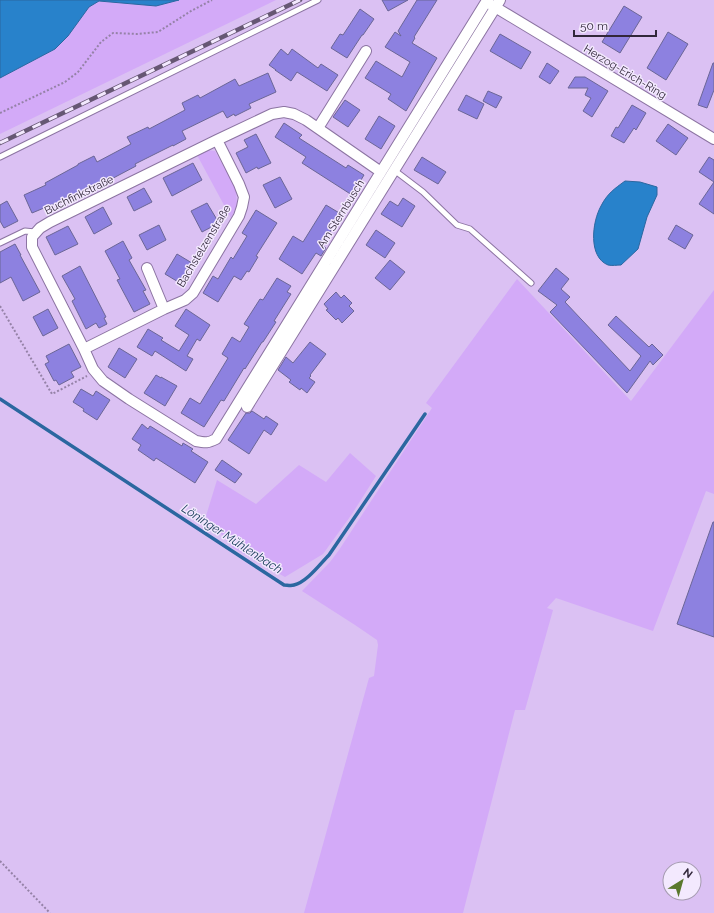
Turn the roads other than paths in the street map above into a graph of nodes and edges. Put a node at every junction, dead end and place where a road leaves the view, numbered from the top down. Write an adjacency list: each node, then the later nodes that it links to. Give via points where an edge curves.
1 (318, 0): 7 (lane)
2 (491, 2): 6 (street, Herzog-Erich-Ring); 8 (street, Am Sternbusch); 9 (street, Am Sternbusch)
3 (366, 51): 4 (street)
4 (318, 128): 5 (street, Buchfinkstraße, via 294,114 284,112 272,114); 9 (street, Buchfinkstraße)
5 (217, 140): 10 (street, Buchfinkstraße, via 50,222); 15 (street, Bachstelzenstraße, via 244,197 242,207 193,293 185,300)
6 (714, 140)
7 (0, 157)
8 (394, 170): 13 (street, Am Sternbusch); 14 (lane, via 423,192 457,225 470,229)
9 (381, 172): 13 (street, Am Sternbusch)
10 (36, 232): 11 (lane, via 25,231); 16 (street, via 32,237 32,247)
11 (0, 243)
12 (147, 268): 15 (street)
13 (324, 274): 16 (street, Am Sternbusch, via 216,438 205,443 196,441 103,381); 17 (street, Am Sternbusch)
14 (531, 283)
15 (164, 309): 16 (street, Bachstelzenstraße)
16 (84, 349)
17 (247, 407)

